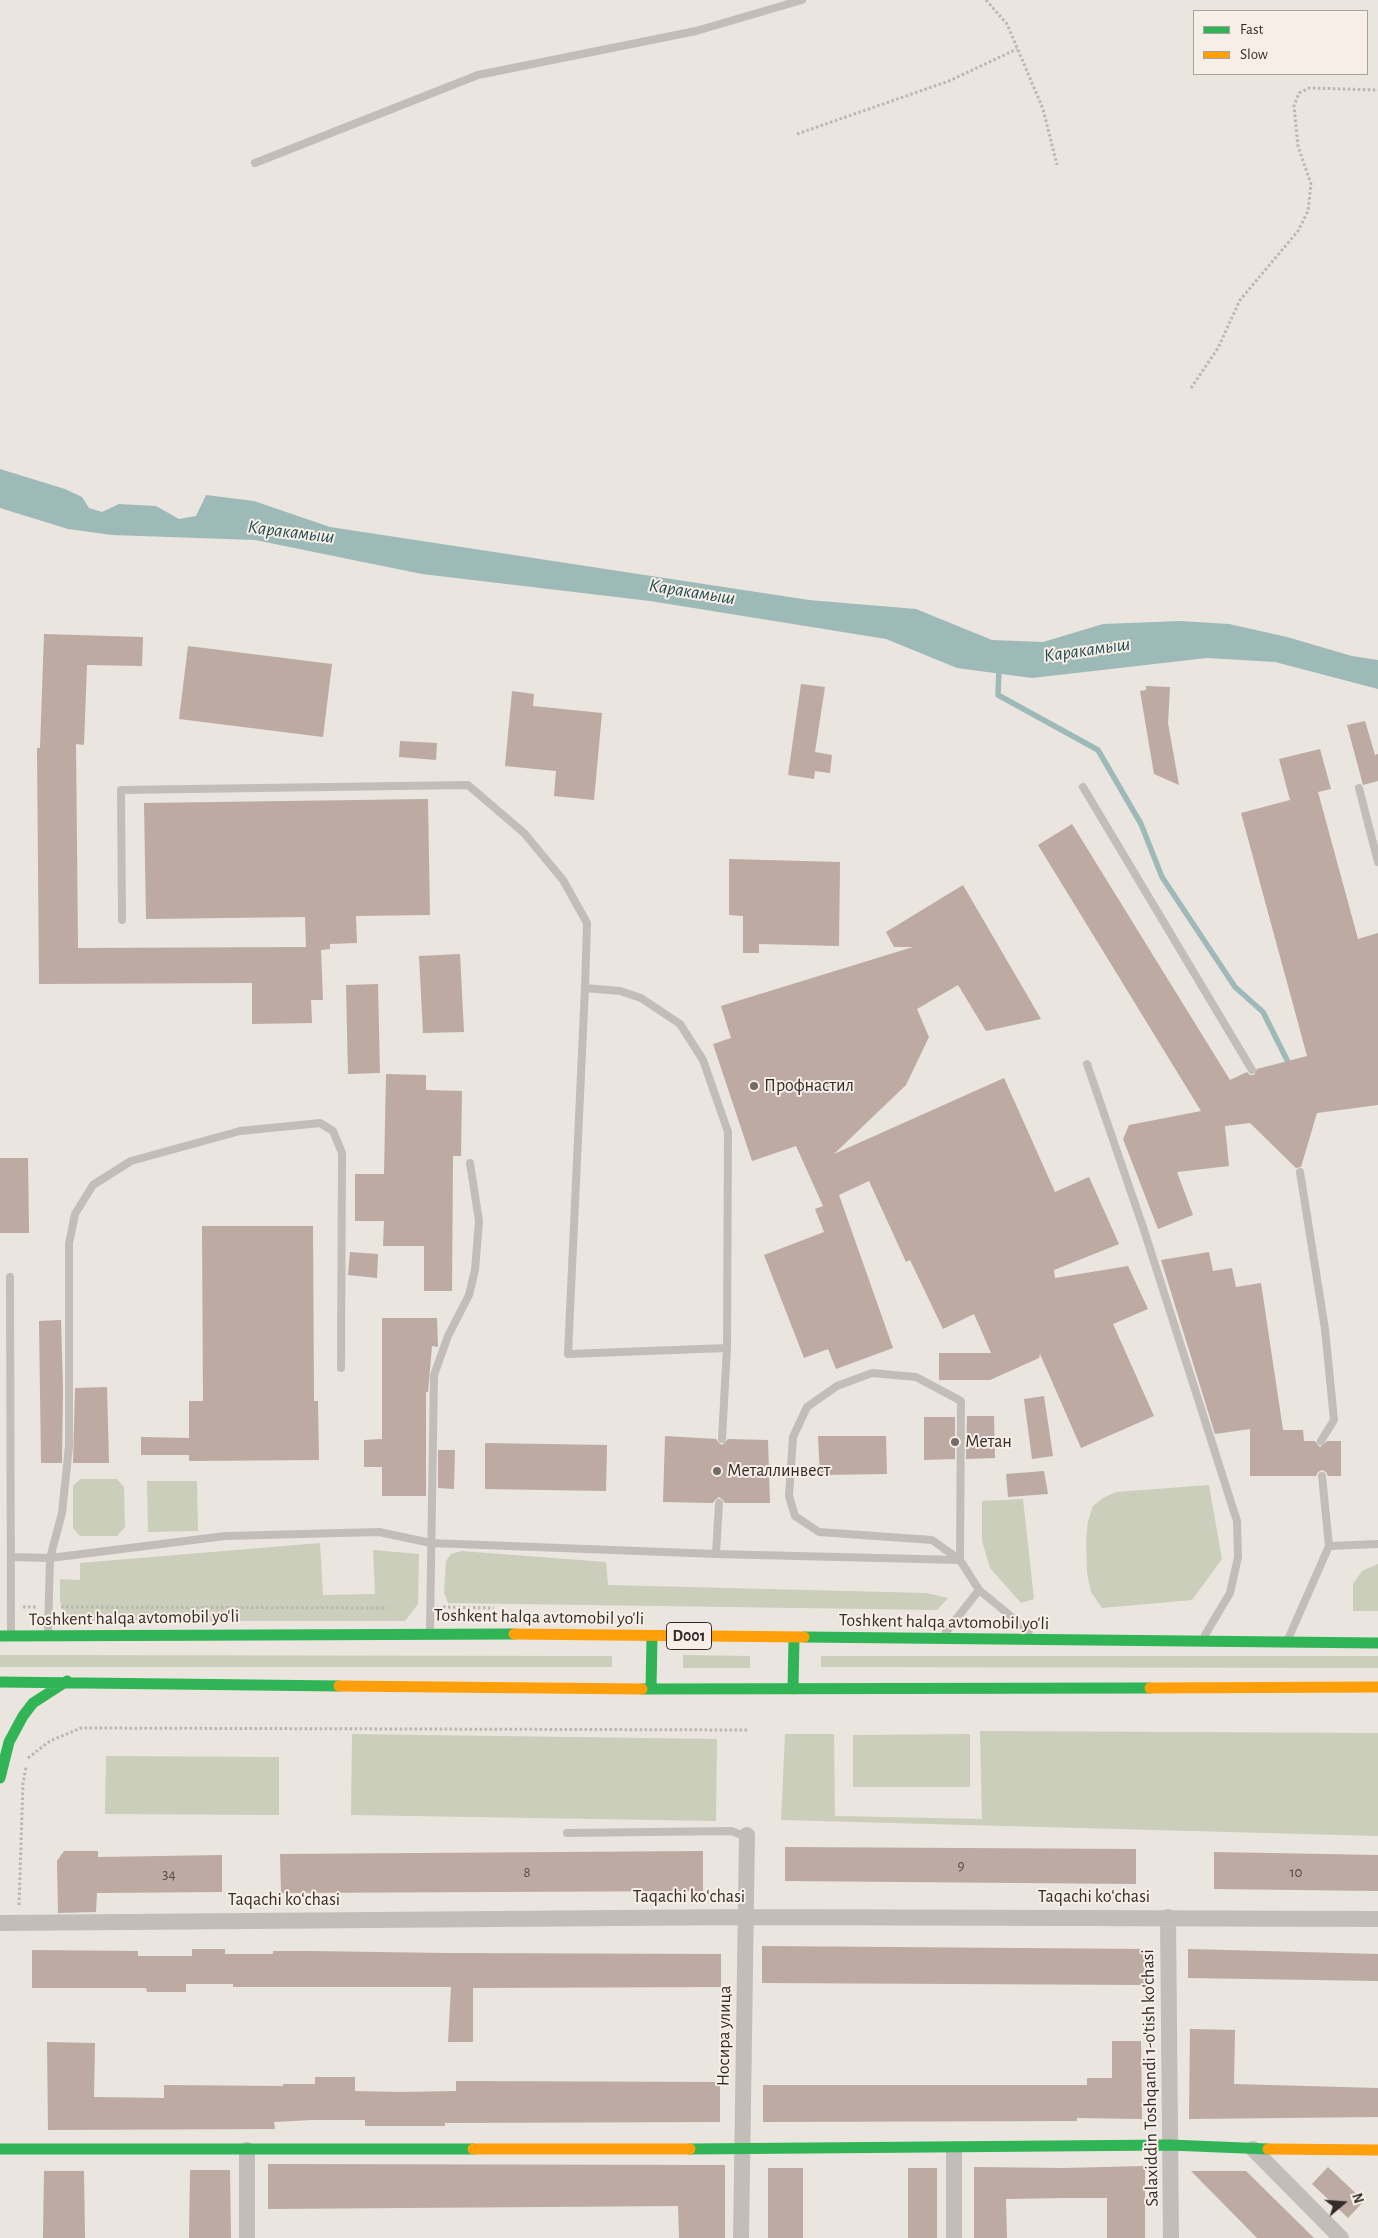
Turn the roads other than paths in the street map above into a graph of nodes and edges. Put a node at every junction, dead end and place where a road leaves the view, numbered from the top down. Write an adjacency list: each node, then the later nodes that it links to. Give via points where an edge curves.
1 (802, 0): 2 (lane, via 696,31 478,75)
2 (256, 164)
3 (1083, 787): 9 (lane)
4 (1359, 788): 5 (lane)
5 (1378, 862)
6 (122, 920): 7 (lane, via 121,790 468,785 524,833 563,880 587,923)
7 (584, 988): 13 (lane, via 620,991 641,998 680,1024 703,1060 728,1132); 13 (lane, via 568,1354)
8 (1087, 1064): 34 (lane, via 1237,1521 1238,1557 1230,1593)
9 (1252, 1070)
10 (470, 1163): 19 (lane, via 479,1221 478,1245 469,1295 448,1336 434,1375)
11 (1300, 1172): 16 (lane, via 1334,1420)
12 (10, 1277): 23 (lane)
13 (727, 1348): 15 (lane)
14 (341, 1368): 24 (lane, via 342,1153 332,1131 320,1123 240,1131 131,1161 93,1185 75,1214 69,1244 69,1446 62,1513)
15 (722, 1439)
16 (1321, 1441)
17 (1322, 1476): 21 (lane)
18 (719, 1503): 22 (lane)
19 (431, 1543): 22 (lane); 24 (lane, via 379,1532 225,1536); 27 (lane)
20 (1378, 1544): 21 (lane)
21 (1329, 1546): 35 (lane)
22 (716, 1554): 25 (lane)
23 (11, 1557): 24 (lane); 28 (lane)
24 (50, 1558): 29 (lane)
25 (960, 1560): 25 (lane, via 932,1540 819,1532 795,1516 789,1496 793,1436 807,1407 837,1386 872,1373 916,1378 961,1401); 26 (lane)
26 (979, 1590): 32 (lane); 33 (lane)
27 (430, 1632): 29 (main road, Toshkent halqa avtomobil yo'li / D001); 30 (main road, Toshkent halqa avtomobil yo'li / D001)
28 (5, 1636): 29 (main road, Toshkent halqa avtomobil yo'li / D001)
29 (48, 1636)
30 (652, 1636): 31 (main road, Toshkent halqa avtomobil yo'li / D001); 40 (main road)
31 (794, 1638): 32 (main road, Toshkent halqa avtomobil yo'li / D001); 41 (main road)
32 (940, 1640): 33 (main road, Toshkent halqa avtomobil yo'li / D001)
33 (1043, 1641): 34 (main road, Toshkent halqa avtomobil yo'li / D001)
34 (1200, 1643): 35 (main road, Toshkent halqa avtomobil yo'li / D001)
35 (1286, 1643): 36 (main road, Toshkent halqa avtomobil yo'li / D001)
36 (1378, 1643)
37 (67, 1681): 38 (main road); 40 (main road); 42 (main road, via 34,1703 18,1722 6,1751)
38 (0, 1682)
39 (1378, 1687): 41 (main road)
40 (651, 1689): 41 (main road)
41 (793, 1689)
42 (0, 1778)
43 (567, 1833): 44 (lane, via 731,1831)
44 (747, 1836): 45 (street, Носира улица)
45 (746, 1917): 46 (street, Taqachi koʻchasi); 48 (street, Taqachi koʻchasi); 51 (street, Носира улица)
46 (1168, 1917): 47 (street, Taqachi koʻchasi); 49 (street, Salaxiddin Toshqandi 1-o'tish ko'chasi)
47 (1378, 1919)
48 (0, 1923)
49 (1170, 2145): 52 (main road); 53 (main road); 59 (street, Salaxiddin Toshqandi 1-o'tish ko'chasi)
50 (0, 2149): 54 (main road)
51 (742, 2149): 52 (main road); 54 (main road); 57 (street, Носира улица)
52 (954, 2149): 58 (street)
53 (1254, 2149): 55 (main road); 60 (street)
54 (247, 2150): 56 (street)
55 (1378, 2150)
56 (247, 2238)
57 (741, 2238)
58 (954, 2238)
59 (1171, 2238)
60 (1341, 2238)

